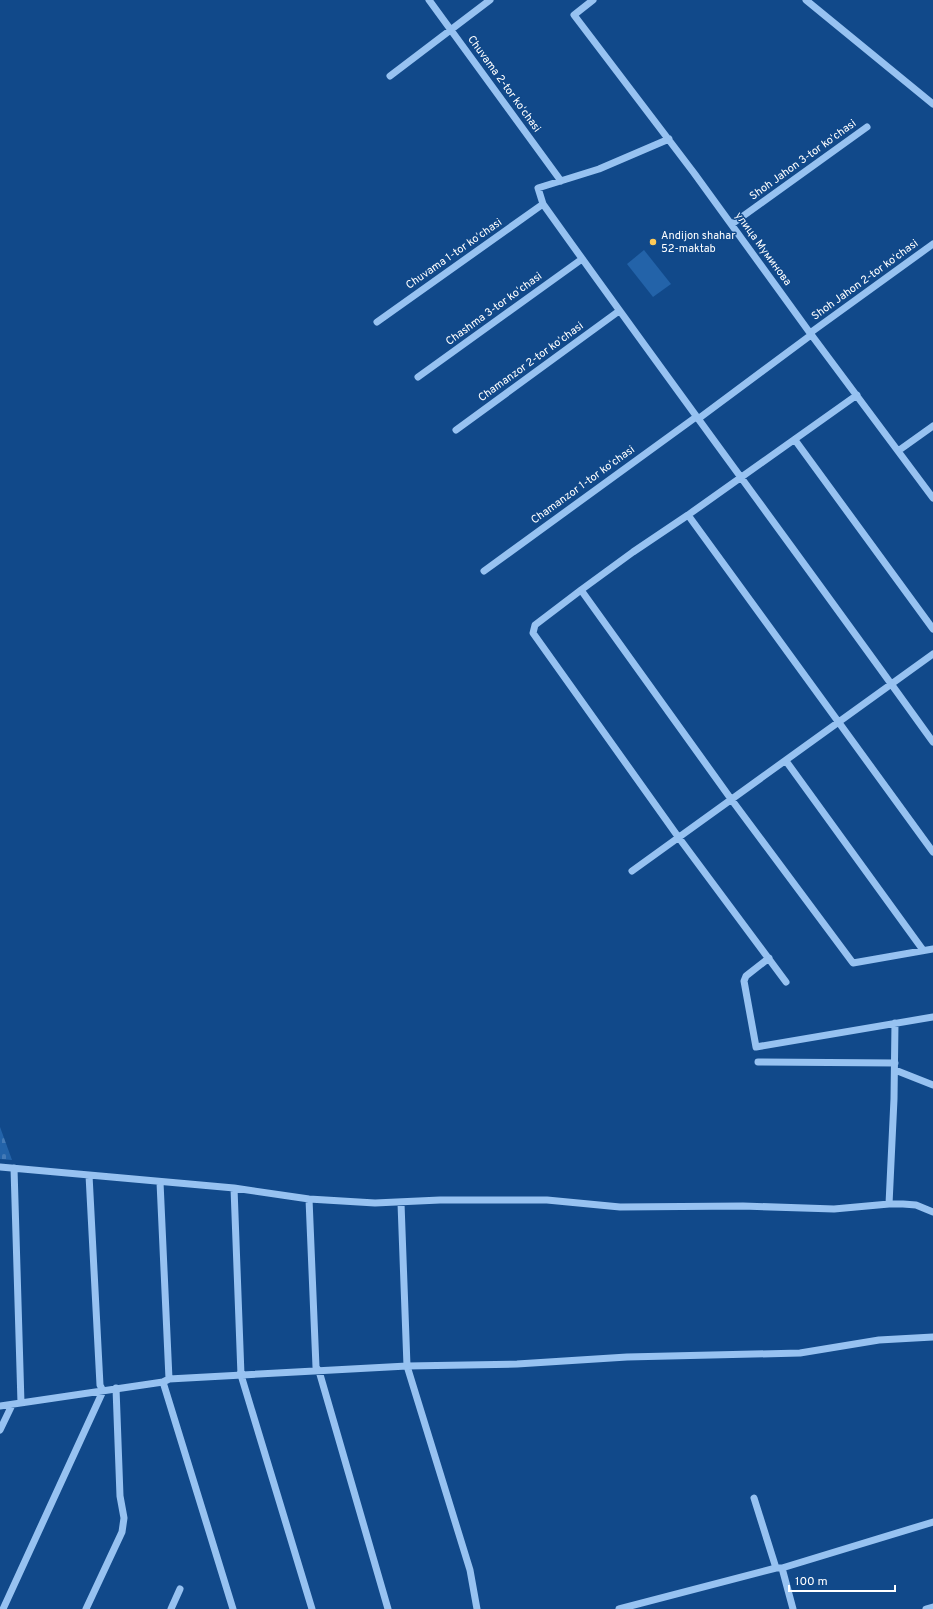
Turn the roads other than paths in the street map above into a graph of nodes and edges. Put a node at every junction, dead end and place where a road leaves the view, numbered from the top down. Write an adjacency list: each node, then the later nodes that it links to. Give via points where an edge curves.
1 (429, 0): 5 (street, Chuvama 2-tor koʻchasi)
2 (490, 0): 5 (street)
3 (593, 0): 9 (street, улица Муминова, via 574,15)
4 (806, 0): 7 (street)
5 (451, 30): 6 (street); 10 (street, Chuvama 2-tor koʻchasi)
6 (390, 76)
7 (933, 104)
8 (867, 127): 12 (street, Shoh Jahon 3-tor koʻchasi)
9 (669, 139): 10 (street, via 598,169); 12 (street, улица Муминова)
10 (561, 181): 11 (street, via 538,188)
11 (543, 204): 14 (street); 16 (street, Chuvama 1-tor koʻchasi)
12 (732, 224): 17 (street, улица Муминова)
13 (933, 244): 17 (street, Shoh Jahon 2-tor koʻchasi)
14 (582, 259): 15 (street); 18 (street, Chashma 3-tor koʻchasi)
15 (620, 311): 20 (street); 22 (street, Chamanzor 2-tor koʻchasi)
16 (377, 322)
17 (810, 334): 19 (street, улица Муминова); 20 (street, Chamanzor 1-tor koʻchasi)
18 (418, 377)
19 (857, 395): 23 (street); 24 (street, улица Муминова)
20 (697, 418): 25 (street); 28 (street, Chamanzor 1-tor koʻchasi)
21 (933, 426): 24 (street)
22 (456, 430)
23 (795, 440): 25 (street); 30 (street)
24 (898, 451): 26 (street, улица Муминова)
25 (742, 478): 27 (street); 32 (street)
26 (933, 498)
27 (688, 515): 29 (street); 33 (street)
28 (484, 571)
29 (581, 590): 36 (street); 37 (street, via 536,625 533,633)
30 (933, 629)
31 (933, 654): 32 (street)
32 (891, 684): 33 (street); 34 (street)
33 (839, 722): 35 (street); 38 (street)
34 (933, 742)
35 (786, 761): 36 (street); 41 (street)
36 (731, 799): 37 (street); 41 (street, via 853,963)
37 (679, 838): 39 (street); 42 (street)
38 (933, 852)
39 (632, 871)
40 (933, 948): 41 (street)
41 (923, 950)
42 (769, 958): 43 (street); 45 (street, via 746,976 744,981 756,1047)
43 (786, 982)
44 (933, 1017): 45 (street)
45 (895, 1022): 47 (street)
46 (758, 1062): 47 (street)
47 (895, 1066): 48 (street); 56 (street)
48 (933, 1085)
49 (0, 1166): 50 (street)
50 (14, 1168): 51 (street); 65 (street)
51 (89, 1175): 52 (street); 64 (street, via 100,1385)
52 (160, 1182): 53 (street); 62 (street)
53 (234, 1188): 54 (street); 61 (street)
54 (309, 1199): 55 (street); 60 (street, via 316,1367)
55 (401, 1203): 56 (street, via 440,1200 547,1200 620,1206 823,1209); 59 (street)
56 (889, 1204): 57 (street, via 916,1205)
57 (933, 1212)
58 (933, 1337): 59 (street, via 880,1340 800,1353)
59 (407, 1366): 60 (street); 80 (street, via 470,1570)
60 (319, 1372): 61 (street); 79 (street)
61 (241, 1375): 62 (street); 78 (street)
62 (166, 1381): 63 (street); 77 (street)
63 (116, 1388): 64 (street); 75 (street, via 120,1496 124,1518 122,1532)
64 (103, 1391): 65 (street); 74 (street)
65 (21, 1403): 66 (street)
66 (12, 1405): 67 (street); 68 (street)
67 (0, 1406)
68 (0, 1430)
69 (754, 1498): 71 (street)
70 (933, 1522): 71 (street)
71 (779, 1568): 81 (street); 82 (street)
72 (180, 1589): 76 (street)
73 (933, 1607): 83 (street)
74 (3, 1609)
75 (86, 1609)
76 (171, 1609)
77 (233, 1609)
78 (312, 1609)
79 (388, 1609)
80 (477, 1609)
81 (619, 1609)
82 (793, 1609)
83 (926, 1609)

